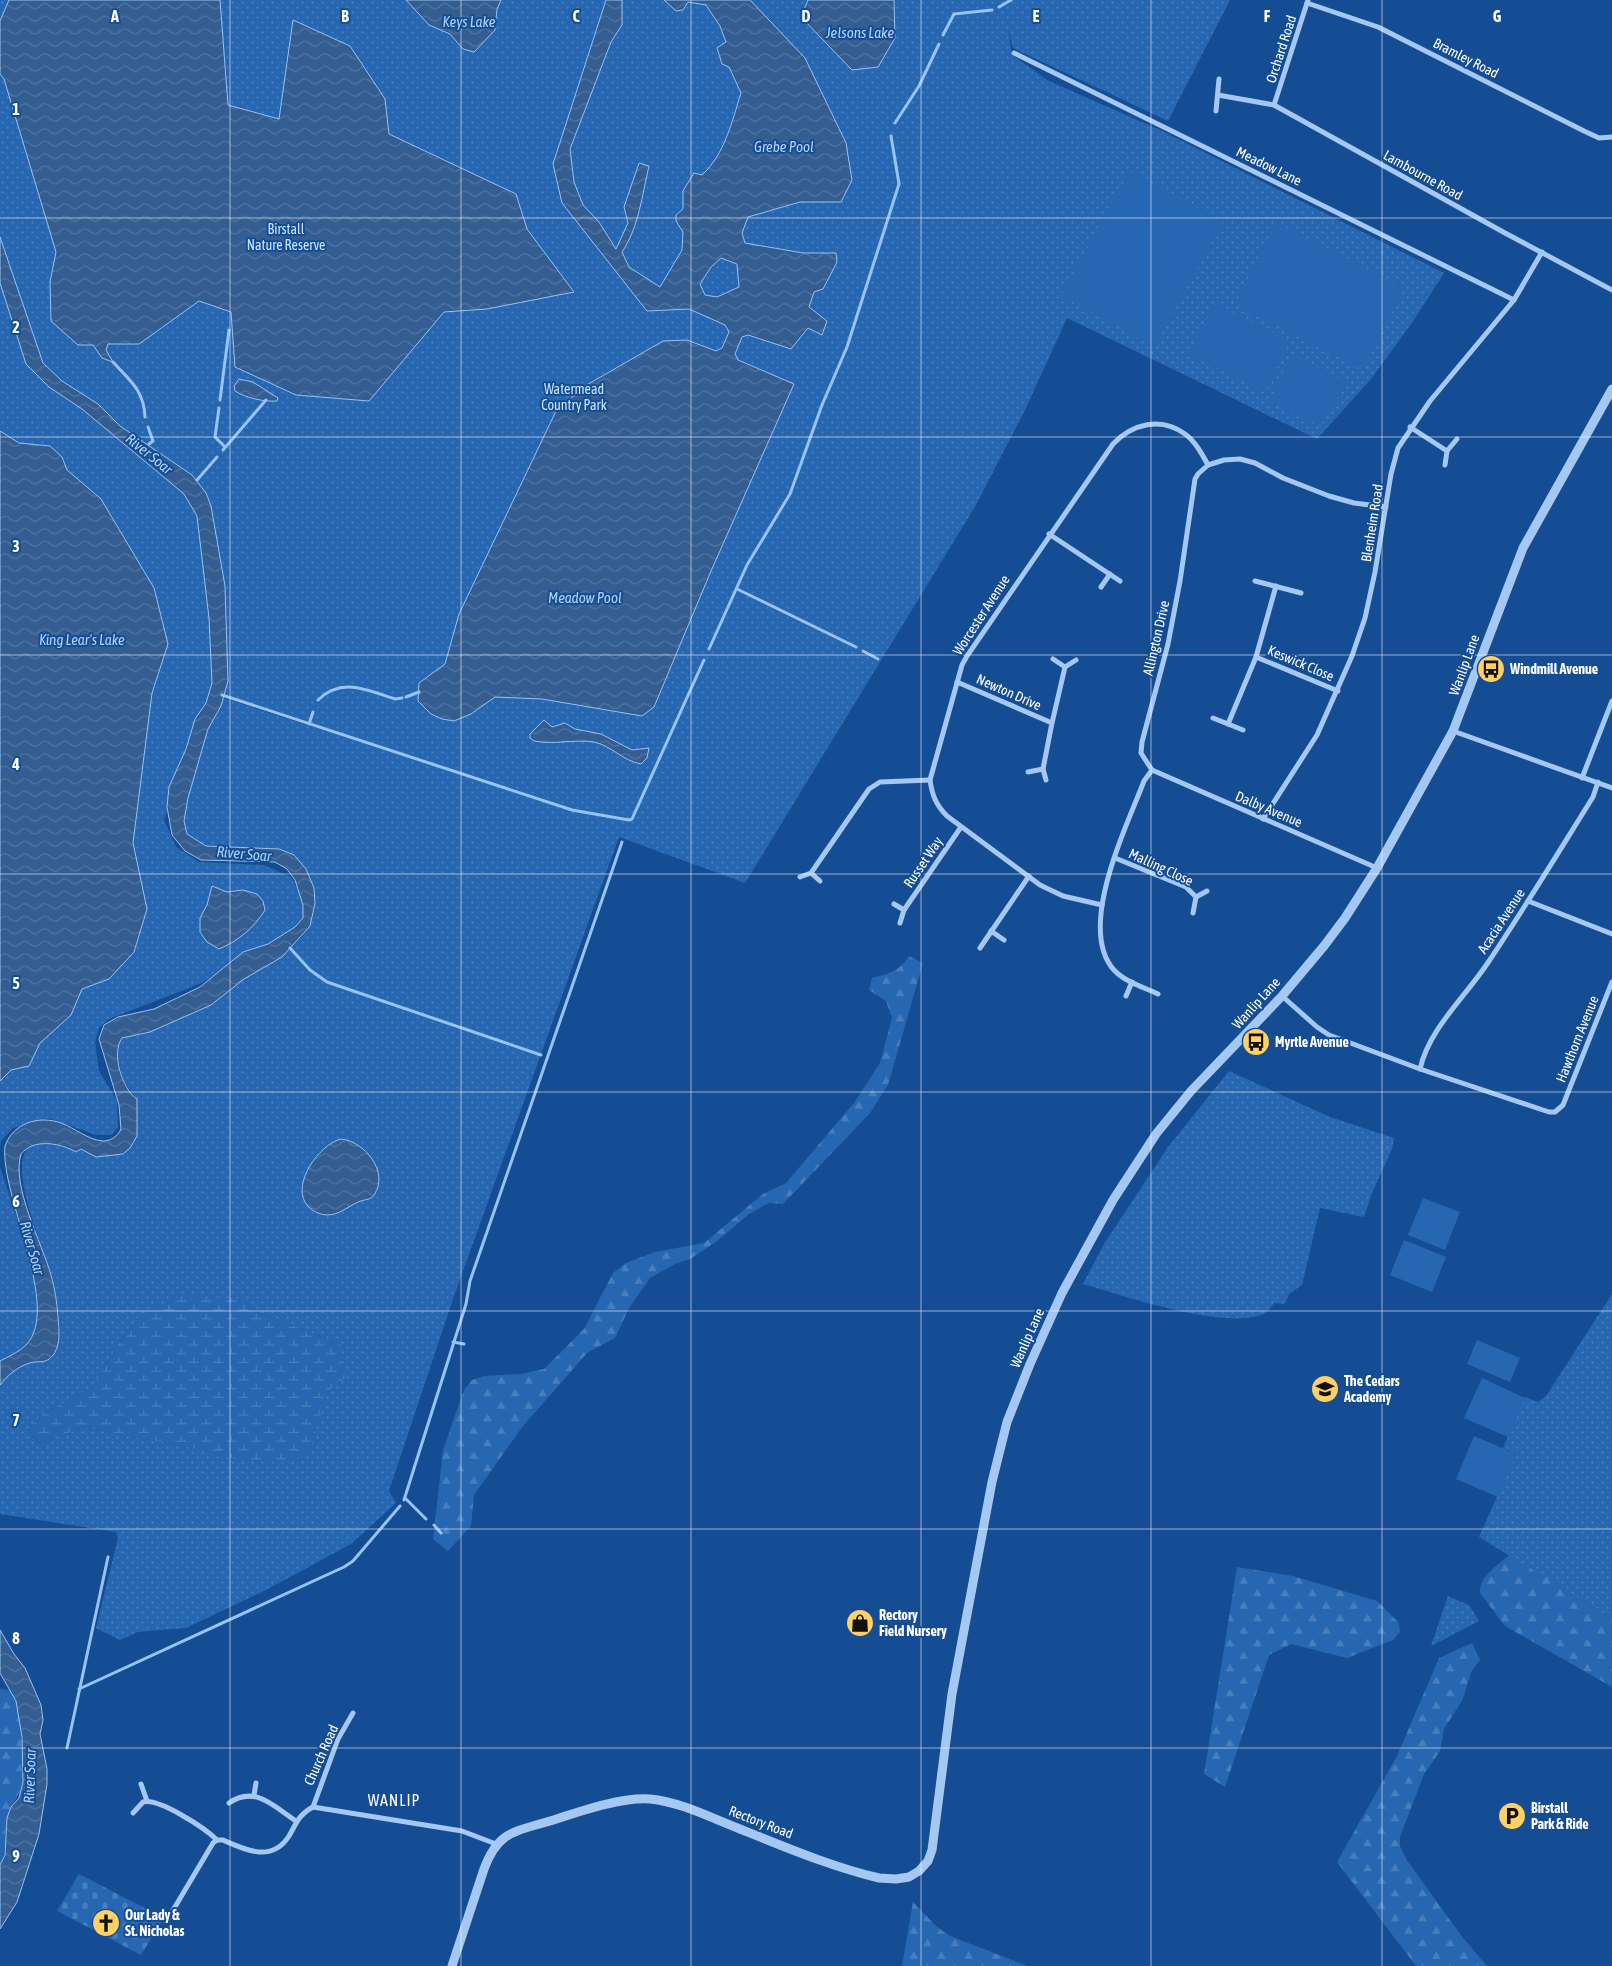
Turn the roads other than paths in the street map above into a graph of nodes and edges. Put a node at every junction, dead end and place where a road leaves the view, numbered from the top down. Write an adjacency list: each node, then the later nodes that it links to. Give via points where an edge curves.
1 (1308, 2): 5 (street, Orchard Road); 7 (street, Bramley Road, via 1378,27 1584,131 1599,138)
2 (1014, 53): 10 (street, Meadow Lane)
3 (1219, 79): 4 (street)
4 (1218, 95): 5 (street, Lambourne Road); 6 (street)
5 (1274, 105): 8 (street, Lambourne Road)
6 (1216, 111)
7 (1612, 138)
8 (1542, 252): 9 (street, Lambourne Road); 10 (street, Blenheim Road)
9 (1612, 290)
10 (1514, 300): 12 (street, Blenheim Road)
11 (1612, 389): 36 (street, Wanlip Lane, via 1523,548)
12 (1410, 427): 14 (street); 17 (street, Blenheim Road, via 1398,448)
13 (1457, 439): 14 (street)
14 (1447, 451): 15 (street)
15 (1445, 464)
16 (1208, 465): 17 (street, via 1240,459 1329,496); 18 (street, Worcester Avenue, via 1196,445 1172,427 1144,424 1132,428 1113,444); 38 (street, Allington Drive, via 1196,480 1170,635 1142,742 1141,753)
17 (1386, 507): 30 (street, Blenheim Road, via 1365,618)
18 (1049, 534): 19 (street); 29 (street, Worcester Avenue, via 972,647)
19 (1110, 574): 20 (street); 23 (street)
20 (1120, 581)
21 (1255, 581): 22 (street)
22 (1276, 586): 24 (street); 25 (street, Keswick Close)
23 (1101, 587)
24 (1301, 593)
25 (1256, 657): 30 (street, Keswick Close); 34 (street, Keswick Close)
26 (1053, 659): 28 (street)
27 (1076, 660): 28 (street)
28 (1065, 667): 33 (street, Newton Drive)
29 (957, 682): 33 (street, Newton Drive); 41 (street, Worcester Avenue)
30 (1338, 691): 45 (street, Blenheim Road, via 1316,735)
31 (1612, 701): 40 (street)
32 (1213, 718): 34 (street)
33 (1052, 724): 37 (street, Newton Drive)
34 (1228, 724): 35 (street)
35 (1243, 730)
36 (1453, 731): 40 (street); 48 (street, Wanlip Lane)
37 (1043, 768): 39 (street); 42 (street, Newton Drive)
38 (1152, 770): 45 (street, Dalby Avenue); 47 (street, via 1144,781)
39 (1028, 772)
40 (1582, 778): 43 (street)
41 (930, 780): 46 (street, Worcester Avenue, via 937,806); 49 (street, via 880,782 869,789)
42 (1046, 780)
43 (1598, 782): 44 (street); 55 (street, Acacia Avenue, via 1593,797)
44 (1612, 788)
45 (1263, 819): 48 (street, Dalby Avenue)
46 (961, 827): 50 (street, Worcester Avenue); 58 (street, Russet Way)
47 (1115, 858): 54 (street, Malling Close, via 1186,887); 57 (street)
48 (1377, 868): 69 (street, Wanlip Lane, via 1346,918)
49 (811, 873): 51 (street); 52 (street)
50 (1029, 876): 57 (street, Worcester Avenue, via 1063,896); 61 (street)
51 (800, 877)
52 (820, 881)
53 (1207, 891): 54 (street, Malling Close)
54 (1196, 897): 59 (street, Malling Close)
55 (1528, 901): 62 (street); 70 (street, Acacia Avenue, via 1486,966 1433,1038 1423,1055)
56 (894, 904): 58 (street)
57 (1102, 904): 65 (street, via 1101,945 1105,956 1114,969)
58 (904, 910): 60 (street, Russet Way)
59 (1193, 914)
60 (900, 923)
61 (991, 931): 63 (street); 64 (street)
62 (1612, 934)
63 (1004, 940)
64 (980, 948)
65 (1132, 982): 67 (street); 68 (street)
66 (1612, 982): 70 (street, Hawthorn Avenue, via 1563,1105 1555,1112)
67 (1158, 994)
68 (1126, 996)
69 (1282, 996): 70 (street, via 1329,1035); 71 (street, Wanlip Lane, via 1191,1091 1156,1134 1112,1200 1062,1293 1007,1422 992,1482)
70 (1420, 1069)
71 (961, 1645): 82 (street, Rectory Road, via 932,1850 919,1871 909,1877 896,1879 862,1874 672,1803 650,1799 629,1800 559,1818 510,1833)
72 (353, 1713): 78 (street, Church Road, via 338,1739)
73 (256, 1783): 75 (street)
74 (141, 1784): 76 (street)
75 (254, 1795): 77 (street, via 239,1796); 80 (street)
76 (147, 1801): 79 (street, via 142,1802); 81 (street, Church Road, via 174,1812)
77 (229, 1803)
78 (313, 1807): 80 (street, Church Road); 82 (street, Church Road, via 462,1831)
79 (134, 1813)
80 (296, 1821): 81 (street, Church Road, via 281,1846 262,1853)
81 (217, 1840): 83 (street)
82 (496, 1844): 84 (street, via 484,1869)
83 (166, 1922)
84 (452, 1966)

